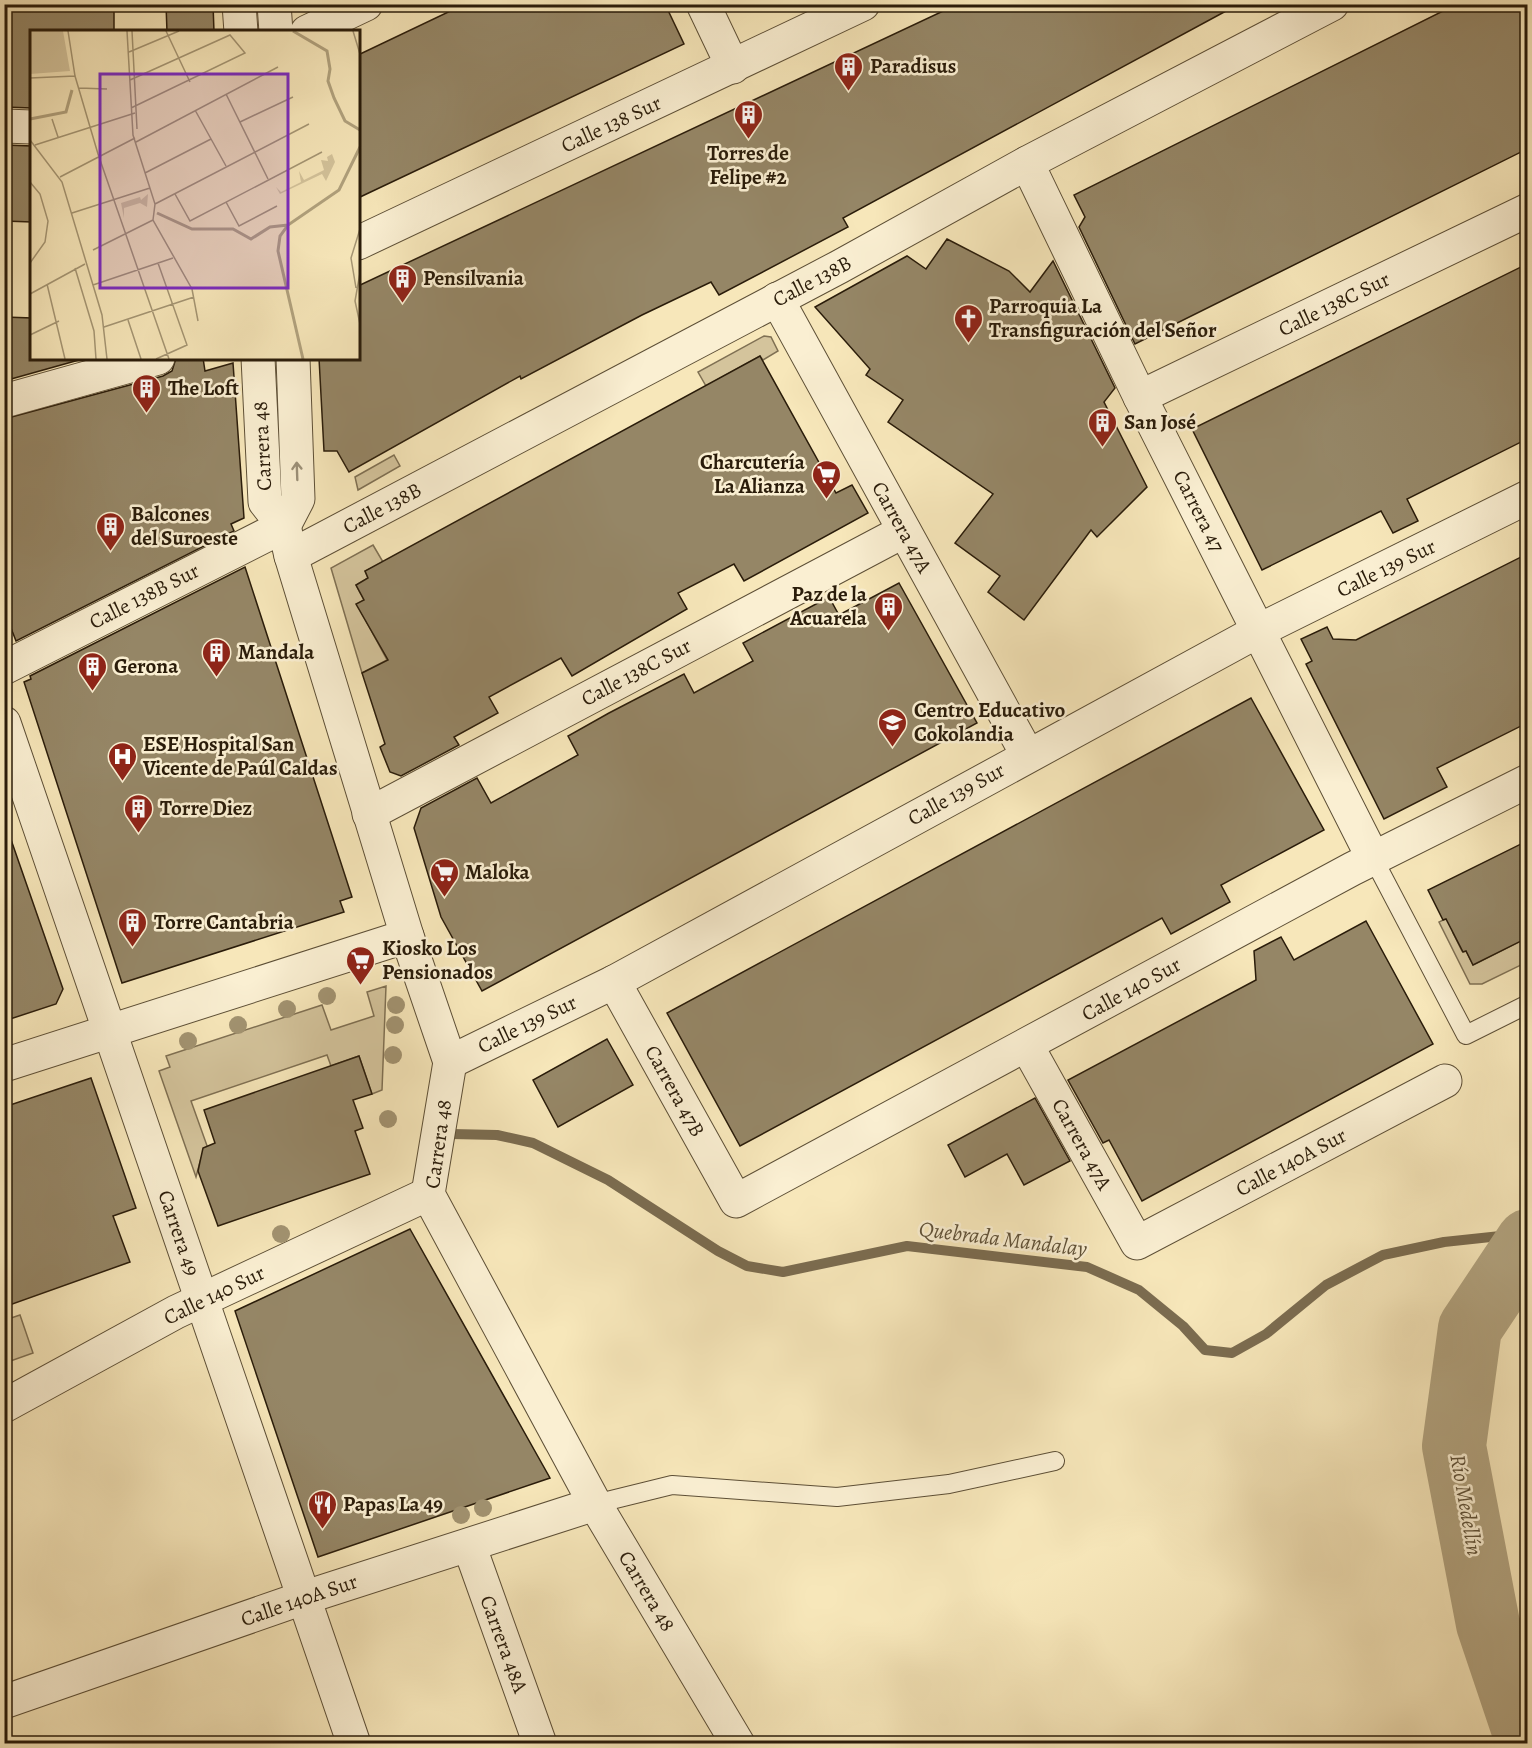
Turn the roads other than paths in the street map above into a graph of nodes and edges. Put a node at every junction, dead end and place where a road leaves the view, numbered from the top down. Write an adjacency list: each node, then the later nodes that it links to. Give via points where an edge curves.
1 (239, 4): 7 (street)
2 (274, 4): 8 (street)
3 (366, 4): 9 (street)
4 (703, 4): 10 (street)
5 (863, 4): 10 (street, Calle 138 Sur)
6 (1332, 4): 13 (street, Calle 138B)
7 (241, 30)
8 (276, 30)
9 (311, 30)
10 (733, 67): 15 (street, Calle 138 Sur)
11 (4, 126): 12 (street)
12 (30, 127)
13 (1027, 163): 16 (street, Calle 138B); 20 (street, Carrera 47)
14 (1527, 210): 20 (street, Calle 138C Sur)
15 (360, 242)
16 (777, 299): 23 (street, Carrera 47A); 24 (street, Calle 138B)
17 (152, 360): 21 (street)
18 (258, 360): 24 (street, Carrera 48, via 265,502)
19 (293, 360): 24 (street, Carrera 48, one-way to 19, via 298,499)
20 (1140, 397): 25 (street, Carrera 47)
21 (4, 401)
22 (1527, 498): 25 (street, Calle 139 Sur)
23 (904, 531): 28 (street, Carrera 47A); 30 (street, Calle 138C Sur)
24 (287, 541): 26 (street, Calle 138B Sur); 30 (street, Carrera 48)
25 (1260, 630): 28 (street, Calle 139 Sur); 31 (street, Carrera 47)
26 (4, 668)
27 (4, 723): 35 (street, Carrera 49)
28 (1027, 754): 33 (street, Calle 139 Sur)
29 (1527, 781): 31 (street, Calle 140 Sur)
30 (369, 814): 32 (street, Carrera 48)
31 (1373, 858): 34 (lane, via 1466,1035); 36 (street, Calle 140 Sur)
32 (406, 936): 35 (street); 37 (street, Carrera 48)
33 (614, 982): 37 (street, Calle 139 Sur); 41 (street, Carrera 47B)
34 (1527, 1004)
35 (110, 1030): 38 (street); 43 (street, Carrera 49)
36 (1027, 1046): 41 (street, Calle 140 Sur); 42 (street, Carrera 47A)
37 (450, 1062): 40 (street, Carrera 48)
38 (4, 1065)
39 (1445, 1081): 42 (street, Calle 140A Sur)
40 (428, 1194): 43 (street, Calle 140 Sur); 46 (street, Carrera 48)
41 (736, 1200)
42 (1137, 1243)
43 (202, 1299): 44 (street, Calle 140 Sur); 48 (street, Carrera 49)
44 (4, 1406)
45 (1055, 1461): 46 (lane, via 949,1484 837,1497 672,1485)
46 (595, 1504): 47 (street, Calle 140A Sur); 52 (street, Carrera 48)
47 (469, 1545): 48 (street, Calle 140A Sur); 51 (street, Carrera 48A)
48 (303, 1598): 49 (street, Calle 140A Sur); 50 (street, Carrera 49)
49 (4, 1702)
50 (354, 1743)
51 (540, 1743)
52 (738, 1743)

